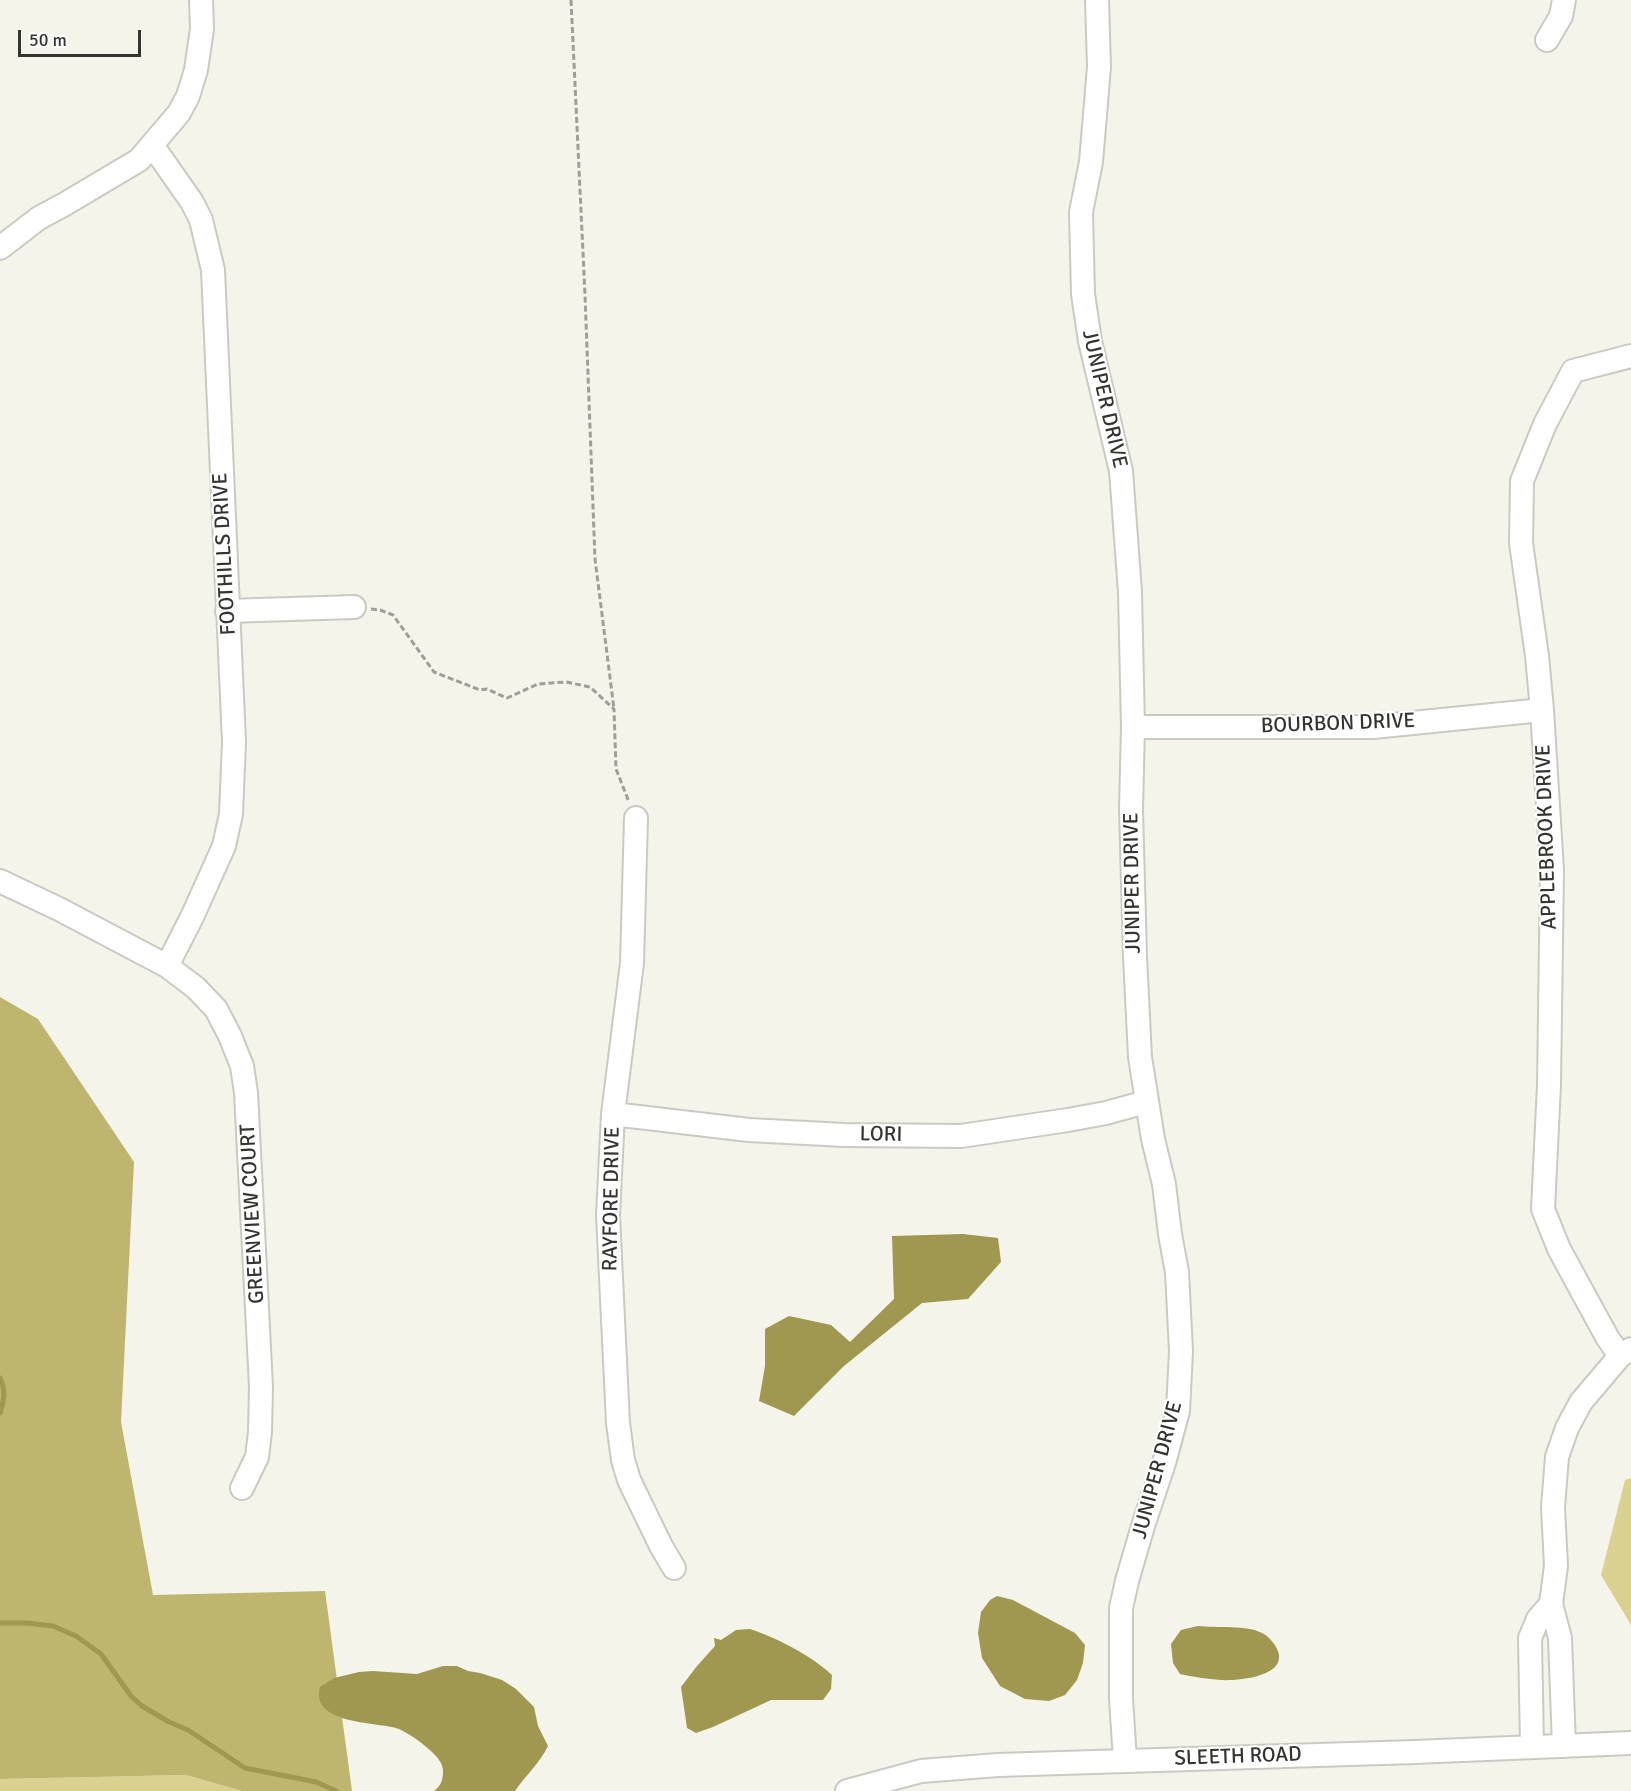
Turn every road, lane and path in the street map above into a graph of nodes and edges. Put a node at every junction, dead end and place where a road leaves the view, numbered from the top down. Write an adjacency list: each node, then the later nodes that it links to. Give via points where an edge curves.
1 (201, 0): 6 (street, via 200,47 188,96)
2 (571, 0): 11 (path, via 595,559)
3 (1098, 0): 13 (street, JUNIPER DRIVE, via 1099,67 1091,162 1081,212 1083,294 1090,342 1121,471 1130,592)
4 (1564, 0): 5 (street, via 1561,16)
5 (1546, 40)
6 (152, 145): 7 (street, via 139,160 39,218); 10 (street, FOOTHILLS DRIVE, via 201,220 213,270)
7 (0, 248)
8 (1631, 356): 12 (street, APPLEBROOK DRIVE, via 1573,371 1545,424 1522,481 1521,543)
9 (354, 607): 10 (street); 11 (path, via 393,615 434,672 464,684 480,690 487,688 507,698 538,684 566,682 590,687)
10 (227, 611): 16 (street, FOOTHILLS DRIVE, via 234,742 231,814 224,846)
11 (614, 709): 14 (path, via 616,769)
12 (1542, 710): 13 (street, BOURBON DRIVE, via 1373,727); 19 (street, APPLEBROOK DRIVE, via 1552,870 1543,1209 1559,1249 1607,1336)
13 (1133, 727): 17 (street, JUNIPER DRIVE, via 1135,957)
14 (636, 818): 18 (street, RAYFORE DRIVE, via 632,963)
15 (0, 882): 16 (street, GREENVIEW COURT)
16 (167, 966): 20 (street, GREENVIEW COURT, via 216,1009 242,1066 246,1093 261,1432 257,1457)
17 (1146, 1102): 18 (street, LORI, via 1068,1120 961,1136 749,1130); 26 (street, JUNIPER DRIVE, via 1177,1272 1181,1351 1178,1411 1121,1608)
18 (613, 1114): 21 (street, RAYFORE DRIVE, via 608,1215 618,1423 629,1480)
19 (1626, 1353): 22 (street, via 1581,1402 1557,1457 1553,1507 1556,1566)
20 (242, 1488)
21 (674, 1568)
22 (1551, 1604): 24 (street, via 1560,1638); 25 (street, via 1538,1619 1530,1638)
23 (1631, 1743): 24 (street, SLEETH ROAD)
24 (1564, 1746): 25 (street, SLEETH ROAD)
25 (1532, 1747): 26 (street, SLEETH ROAD)
26 (1125, 1760): 27 (street, SLEETH ROAD, via 921,1771)
27 (847, 1791)

